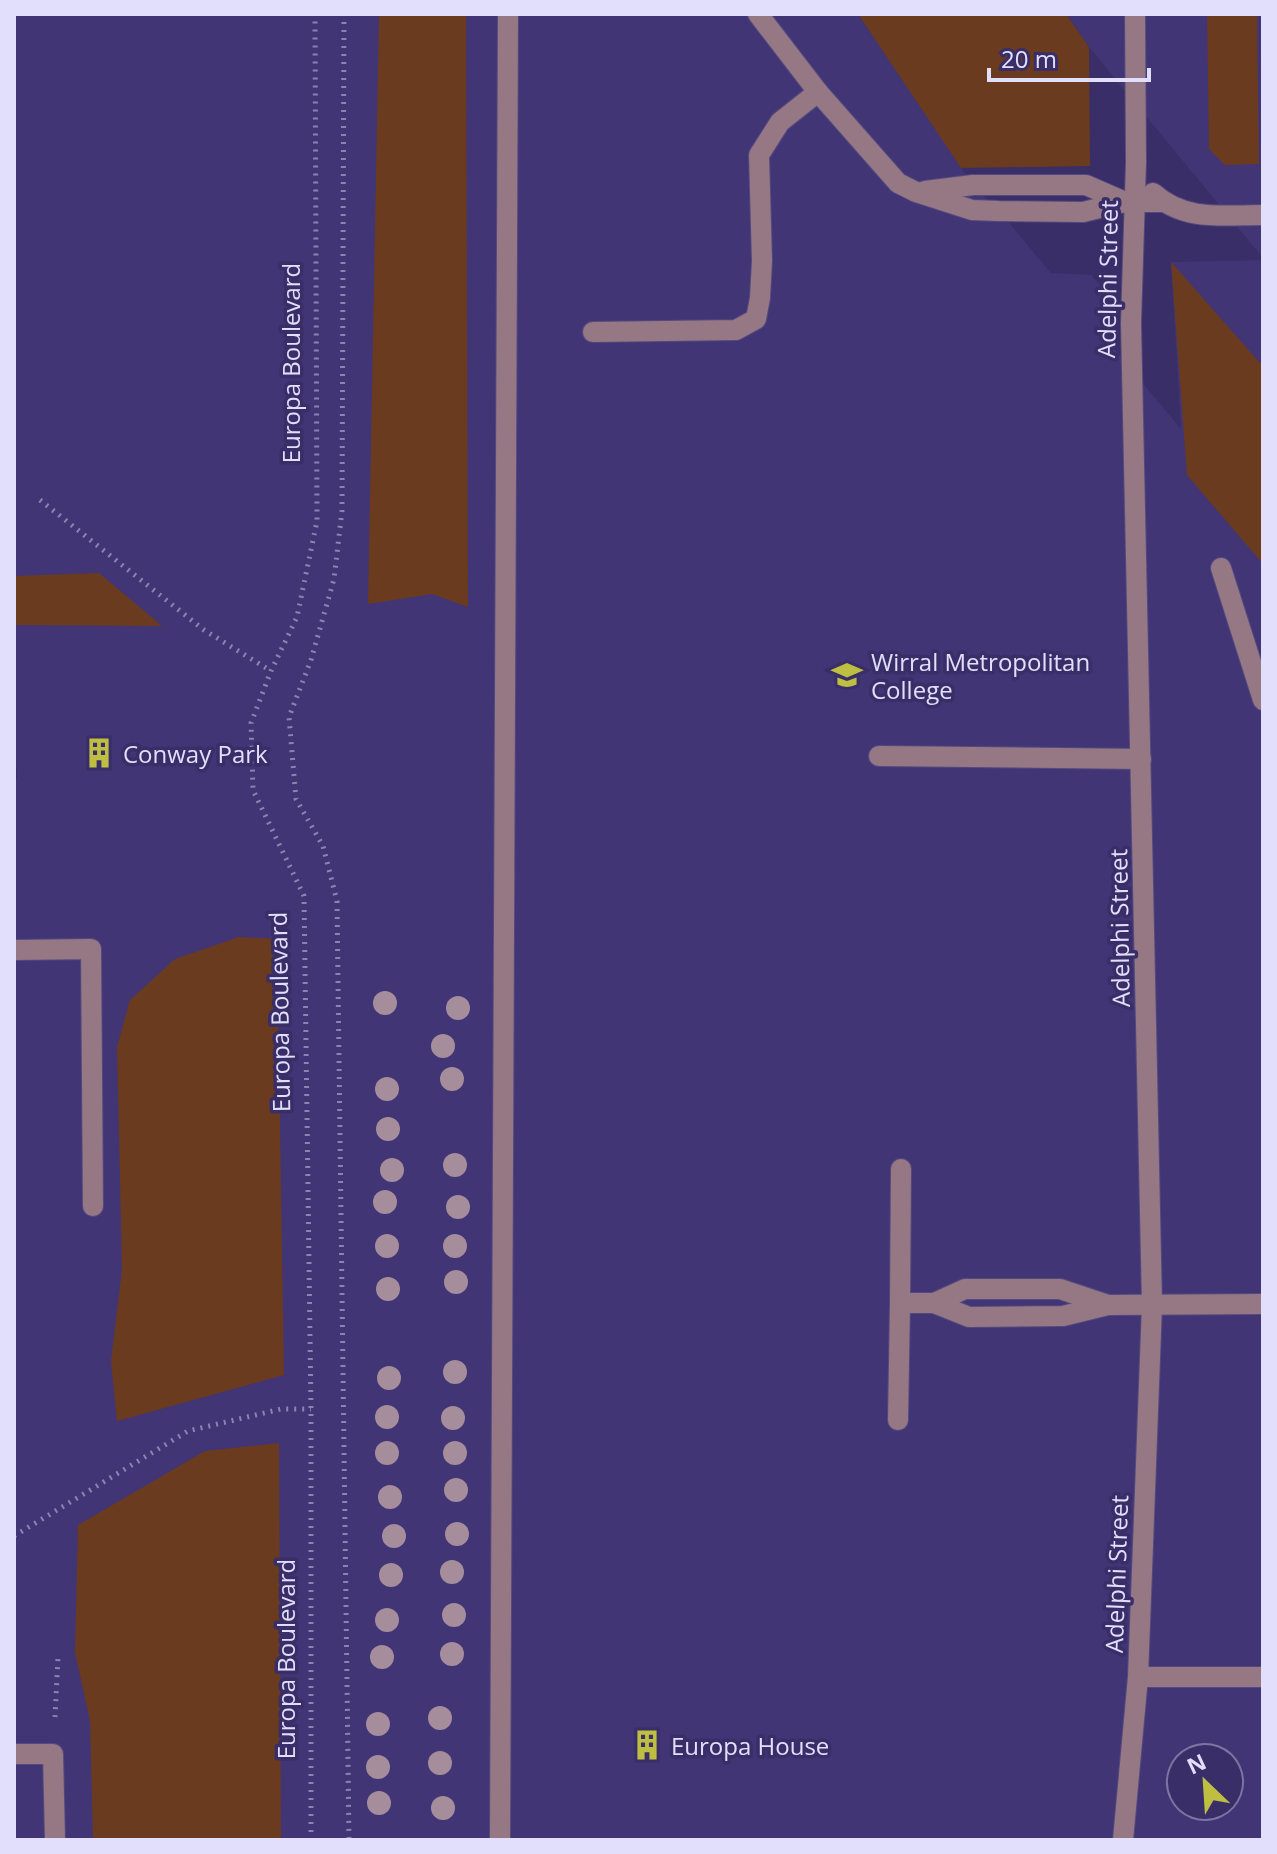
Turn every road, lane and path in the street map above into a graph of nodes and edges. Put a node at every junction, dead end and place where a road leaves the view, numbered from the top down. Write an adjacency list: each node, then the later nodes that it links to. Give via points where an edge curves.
1 (315, 14): 15 (path, Europa Boulevard, via 317,521 297,617)
2 (344, 14): 35 (path, via 342,511 334,579 289,717 296,799 323,846 337,901)
3 (508, 14): 36 (street)
4 (758, 14): 6 (street)
5 (1135, 14): 7 (street, Adelphi Street)
6 (818, 92): 8 (street, via 898,183); 12 (street, via 780,122 759,155 762,261 756,319 736,330)
7 (1136, 162): 9 (street, Adelphi Street); 10 (street, via 1147,188)
8 (916, 192): 9 (street, via 973,185 1086,185); 9 (street, via 972,210 1083,212)
9 (1129, 202): 10 (street); 18 (street, Adelphi Street)
10 (1163, 202): 11 (street, via 1184,213)
11 (1263, 215)
12 (593, 332)
13 (40, 500): 15 (path, via 204,630)
14 (1221, 568): 16 (street)
15 (271, 671): 25 (path, Europa Boulevard, via 251,723 253,790 304,896)
16 (1263, 700)
17 (879, 756): 18 (street)
18 (1141, 759): 24 (street, Adelphi Street)
19 (14, 950): 21 (street, via 91,949)
20 (901, 1169): 22 (street)
21 (93, 1206)
22 (900, 1303): 24 (street, via 934,1303 969,1317 1063,1316 1108,1305); 26 (street)
23 (1263, 1304): 24 (street)
24 (1152, 1305): 29 (street, Adelphi Street)
25 (311, 1409): 27 (path, via 281,1409 188,1431); 34 (path, Europa Boulevard)
26 (898, 1420)
27 (14, 1536)
28 (58, 1658): 32 (path)
29 (1138, 1677): 30 (street); 37 (street, Adelphi Street)
30 (1263, 1677)
31 (14, 1754): 32 (street)
32 (53, 1754): 33 (street)
33 (55, 1840)
34 (311, 1840)
35 (349, 1840)
36 (500, 1840)
37 (1123, 1840)

